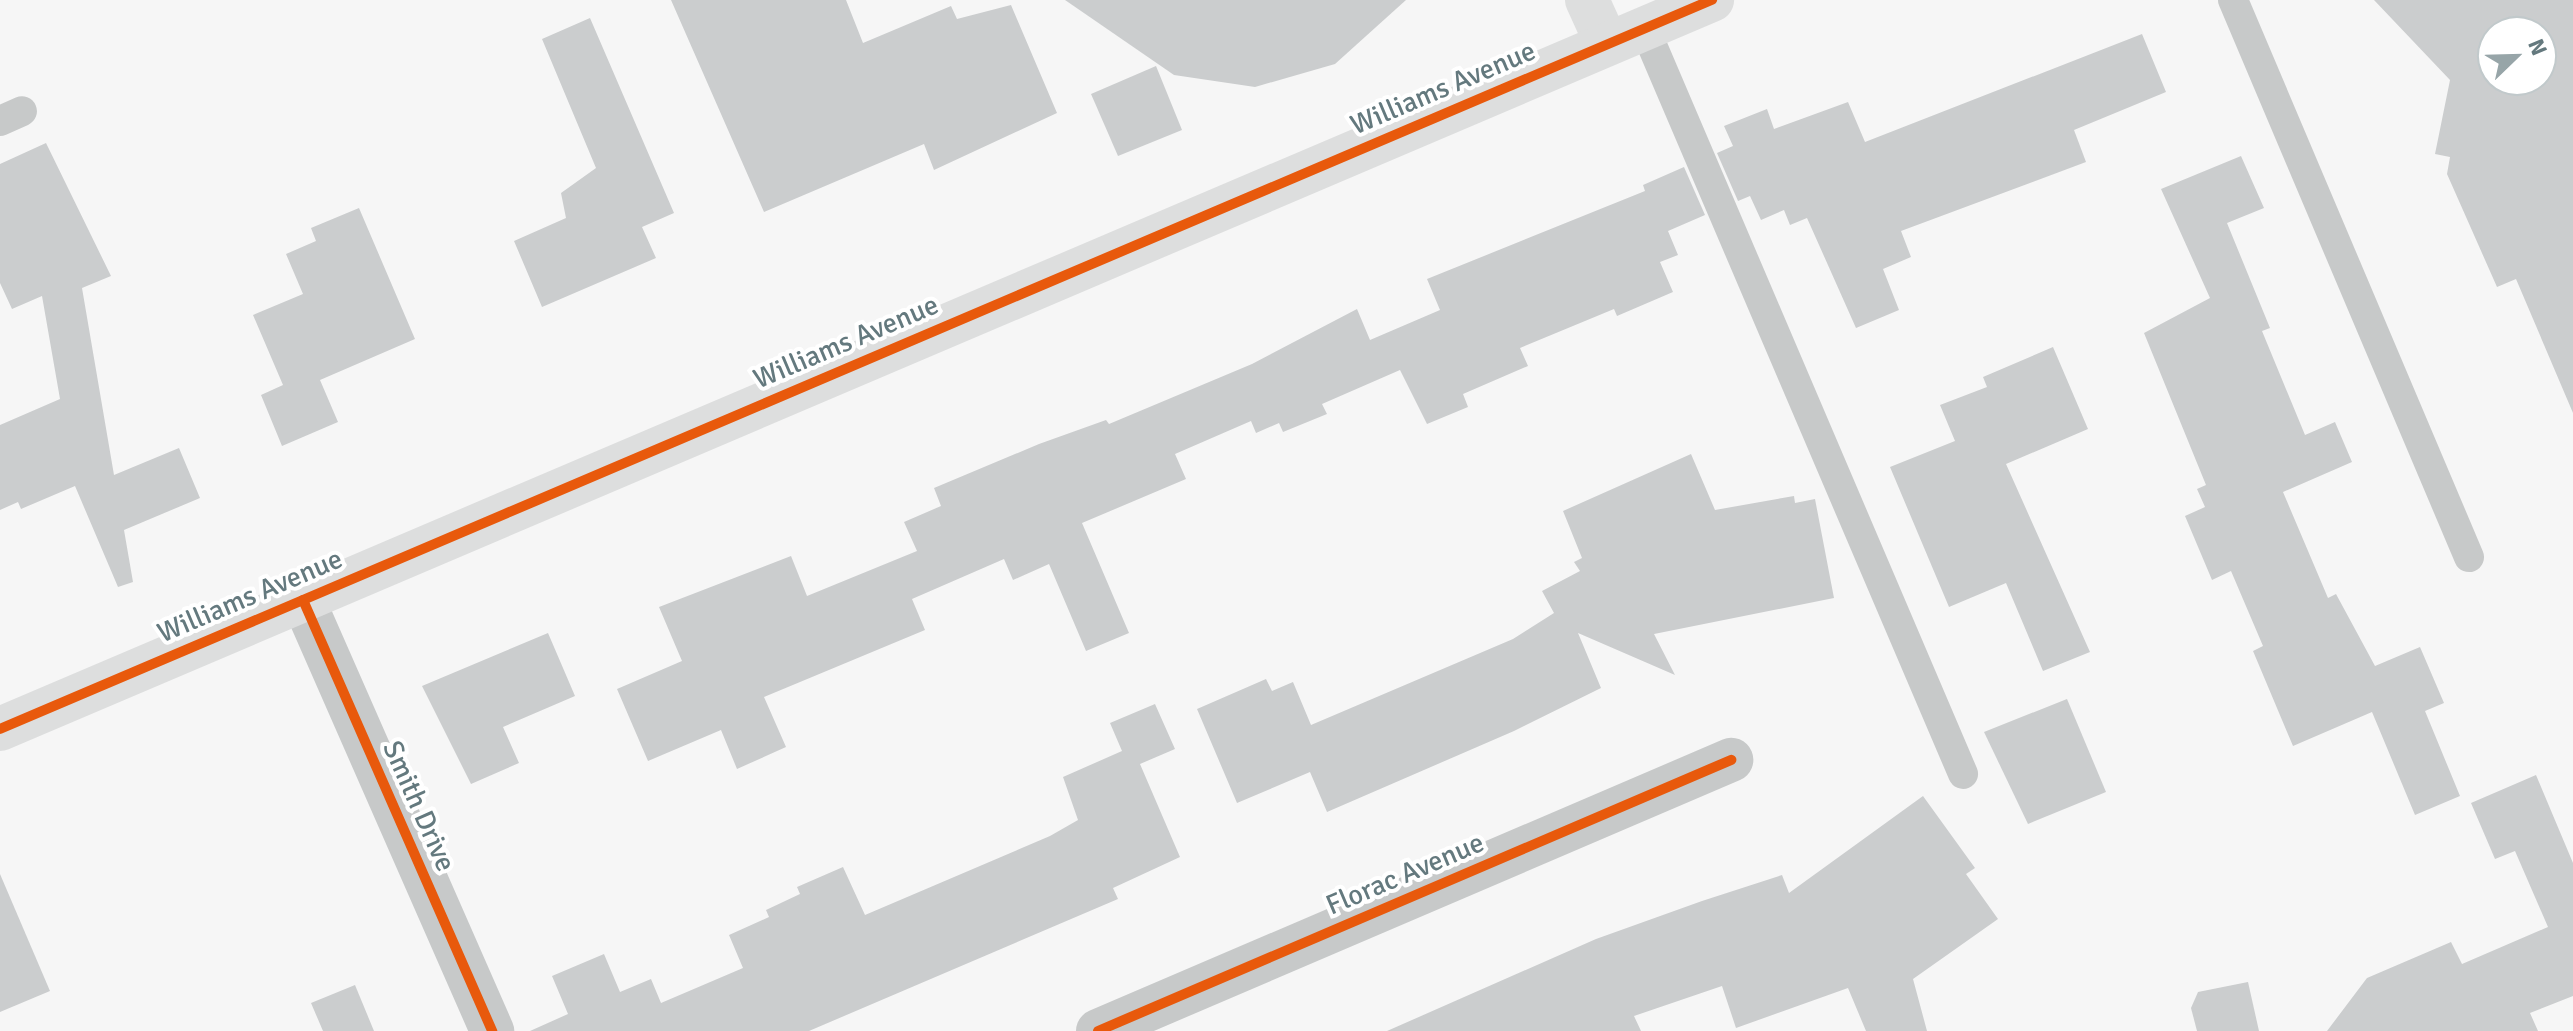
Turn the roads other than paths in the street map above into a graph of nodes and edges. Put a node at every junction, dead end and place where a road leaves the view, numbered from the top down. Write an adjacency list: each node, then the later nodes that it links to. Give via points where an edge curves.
1 (1587, 0): 4 (street)
2 (1712, 0): 4 (street, Williams Avenue)
3 (2233, 0): 5 (lane)
4 (1626, 36): 6 (street, Williams Avenue); 9 (lane)
5 (2469, 557)
6 (303, 600): 7 (street, Williams Avenue); 10 (street, Smith Drive)
7 (0, 729)
8 (1731, 760): 11 (street, Florac Avenue)
9 (1963, 774)
10 (492, 1031)
11 (1098, 1031)

